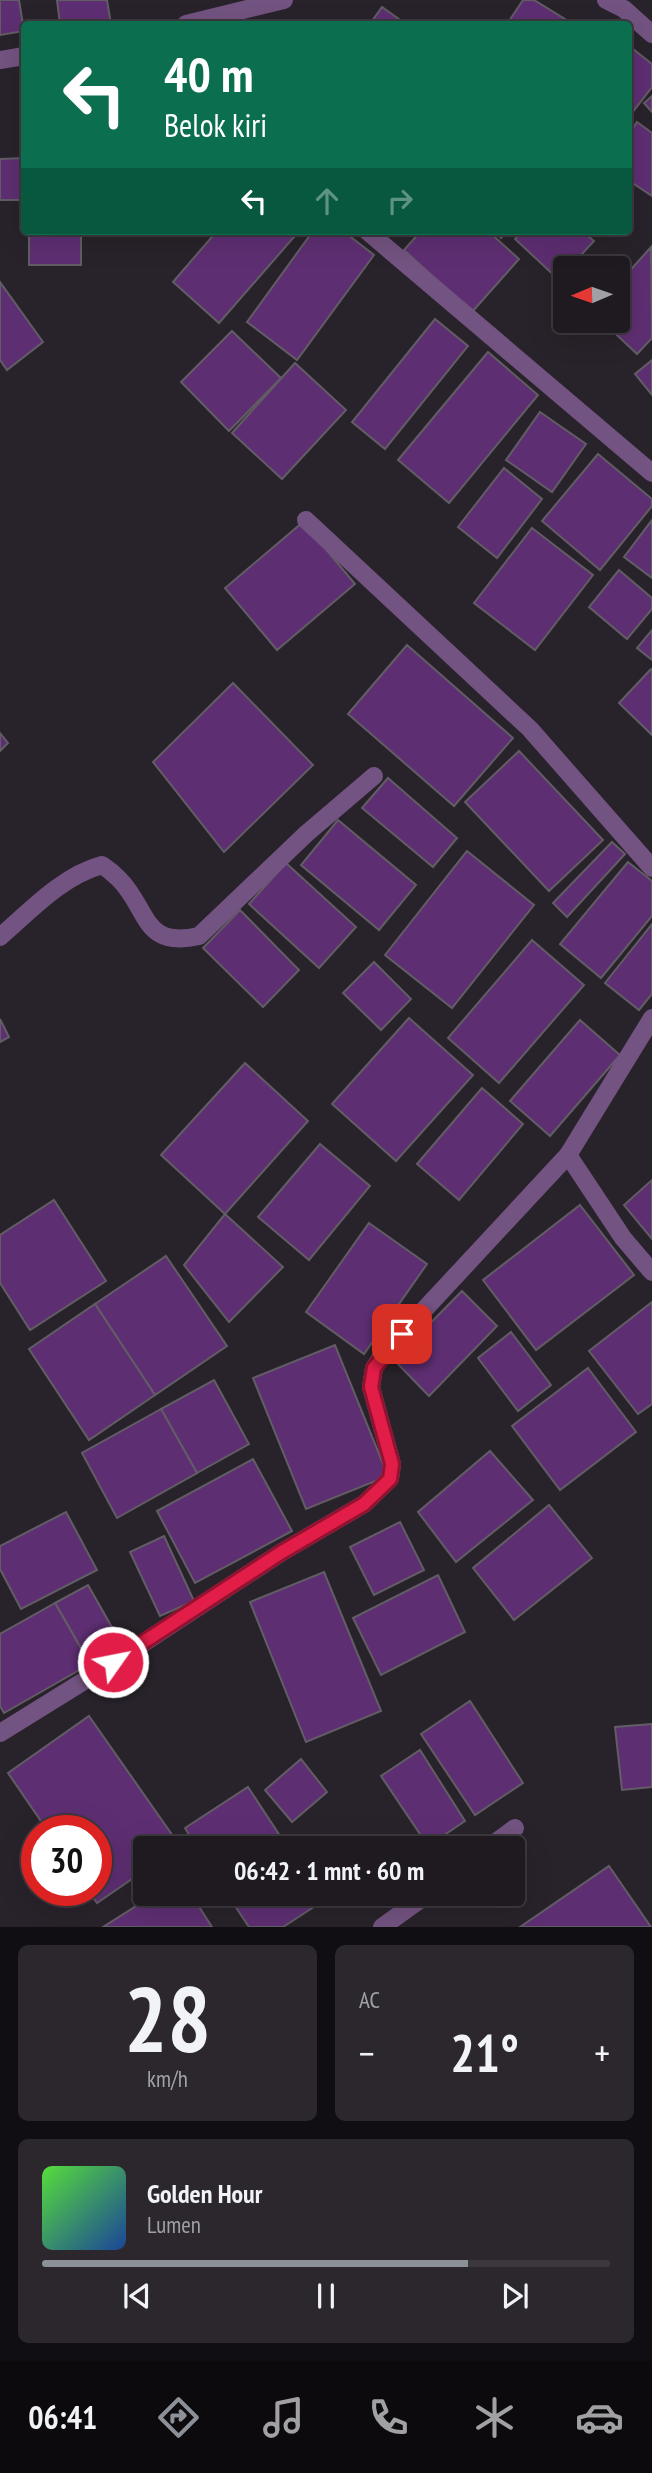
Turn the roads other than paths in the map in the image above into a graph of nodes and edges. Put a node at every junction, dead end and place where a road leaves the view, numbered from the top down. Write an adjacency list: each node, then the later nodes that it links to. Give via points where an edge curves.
1 (284, 0): 3 (street)
2 (606, 0): 4 (street)
3 (198, 21)
4 (652, 34)
5 (21, 56): 6 (street)
6 (0, 60)
7 (372, 235): 8 (street)
8 (652, 473)
9 (306, 520): 11 (street, via 530,729)
10 (374, 776): 12 (street, via 199,936 179,941 157,934 120,880 102,865 86,869 56,888)
11 (652, 868)
12 (0, 937)
13 (652, 1018): 14 (street)
14 (568, 1155): 15 (street, via 623,1238); 16 (street, via 374,1368 371,1387 392,1464 390,1479 364,1504)
15 (652, 1272)
16 (0, 1733)
17 (515, 1828): 18 (street)
18 (504, 1836)
19 (411, 1906): 20 (street)
20 (382, 1927)

